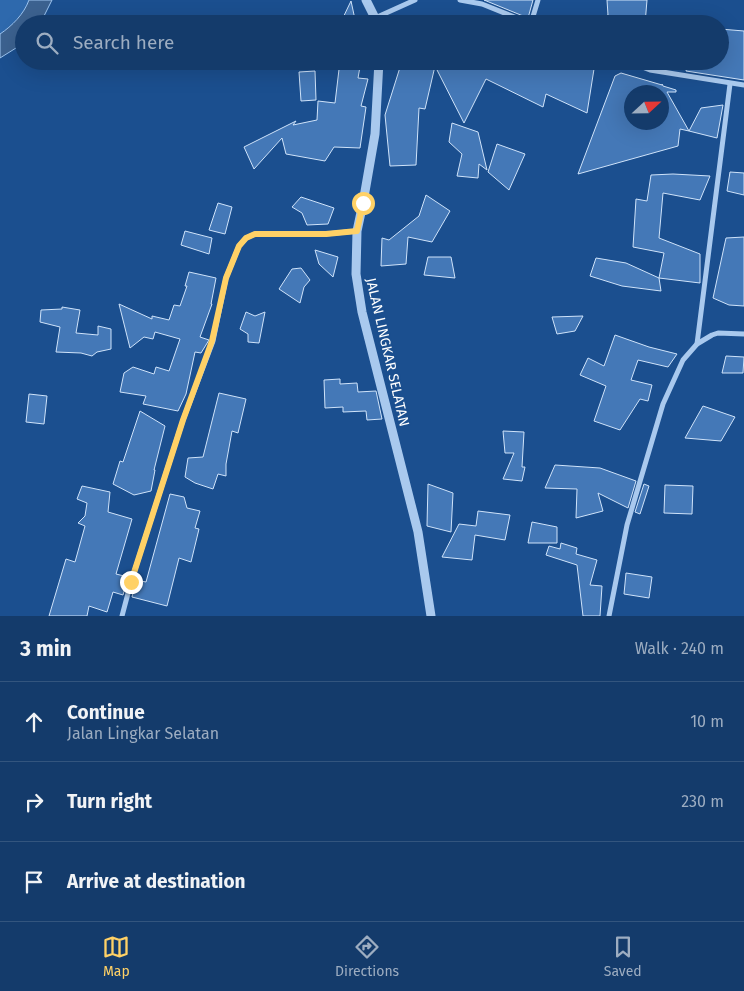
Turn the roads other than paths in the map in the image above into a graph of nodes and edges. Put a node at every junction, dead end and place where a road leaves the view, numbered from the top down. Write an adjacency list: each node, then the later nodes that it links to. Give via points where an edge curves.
1 (366, 0): 5 (street)
2 (415, 0): 6 (street)
3 (460, 0): 7 (street, via 482,4)
4 (538, 0): 8 (street)
5 (372, 15)
6 (386, 15)
7 (509, 15)
8 (534, 15)
9 (379, 70): 13 (street, JALAN LINGKAR SELATAN, via 375,134)
10 (650, 70): 11 (street)
11 (730, 84): 12 (street); 15 (street)
12 (744, 85)
13 (357, 231): 16 (street, via 255,234 239,246 226,278 212,341 183,420); 17 (street, JALAN LINGKAR SELATAN, via 356,274 362,312 418,532)
14 (744, 334): 15 (street, via 718,333)
15 (697, 344): 18 (street, via 683,360 663,404 627,526)
16 (122, 616)
17 (432, 616)
18 (609, 616)

